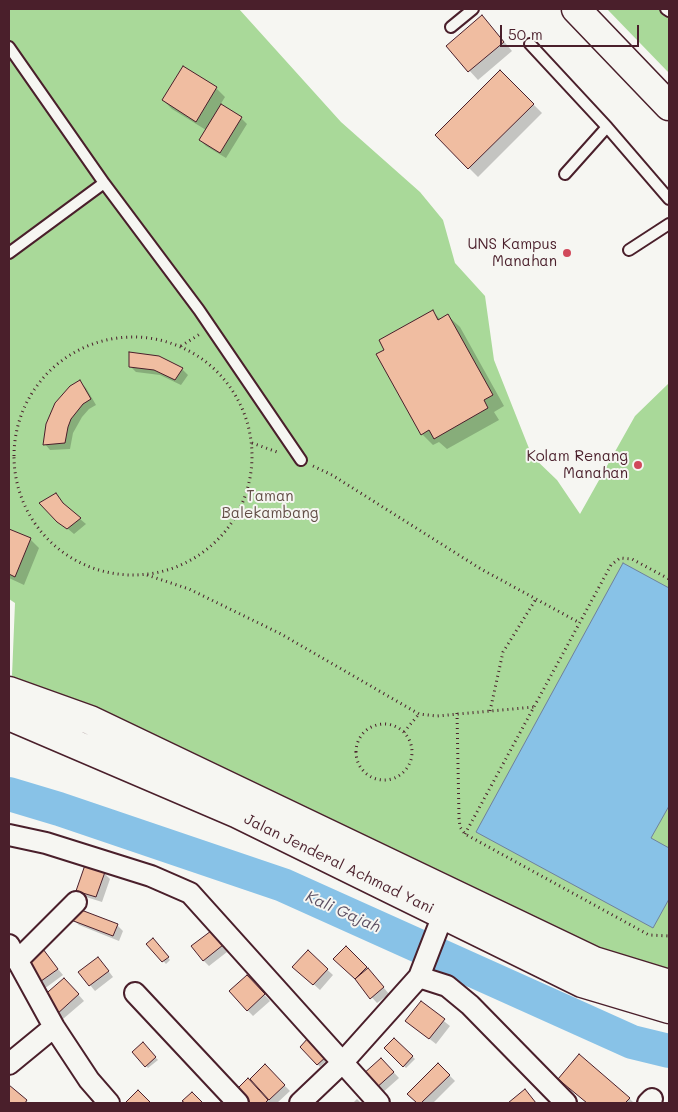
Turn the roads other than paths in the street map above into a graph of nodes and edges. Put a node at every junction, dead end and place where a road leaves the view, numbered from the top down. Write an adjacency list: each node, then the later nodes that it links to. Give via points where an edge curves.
1 (473, 9): 3 (lane)
2 (576, 9): 6 (main road)
3 (450, 27)
4 (530, 44): 7 (lane)
5 (9, 47): 9 (lane)
6 (669, 106)
7 (607, 127): 8 (lane); 10 (lane)
8 (564, 174)
9 (104, 183): 13 (lane); 14 (lane, via 211,327)
10 (669, 199)
11 (669, 224): 12 (lane)
12 (630, 250)
13 (9, 253)
14 (301, 460)
15 (9, 691): 19 (main road, Jalan Jenderal Achmad Yani, via 90,720)
16 (9, 716): 19 (main road, Jalan Jenderal Achmad Yani, via 238,814)
17 (9, 835): 26 (street, via 46,843 151,876 190,893)
18 (76, 902): 20 (street)
19 (444, 913): 21 (street); 22 (main road, Jalan Jenderal Achmad Yani); 24 (main road, Jalan Jenderal Achmad Yani, via 582,982)
20 (13, 953): 25 (street)
21 (420, 974): 26 (street); 32 (street, via 447,986 470,1005)
22 (669, 984)
23 (135, 993): 29 (street)
24 (669, 1009)
25 (54, 1027): 27 (street); 28 (street, via 89,1080)
26 (342, 1062): 30 (street); 31 (street)
27 (9, 1064)
28 (109, 1103)
29 (238, 1103)
30 (300, 1103)
31 (379, 1103)
32 (566, 1103)

